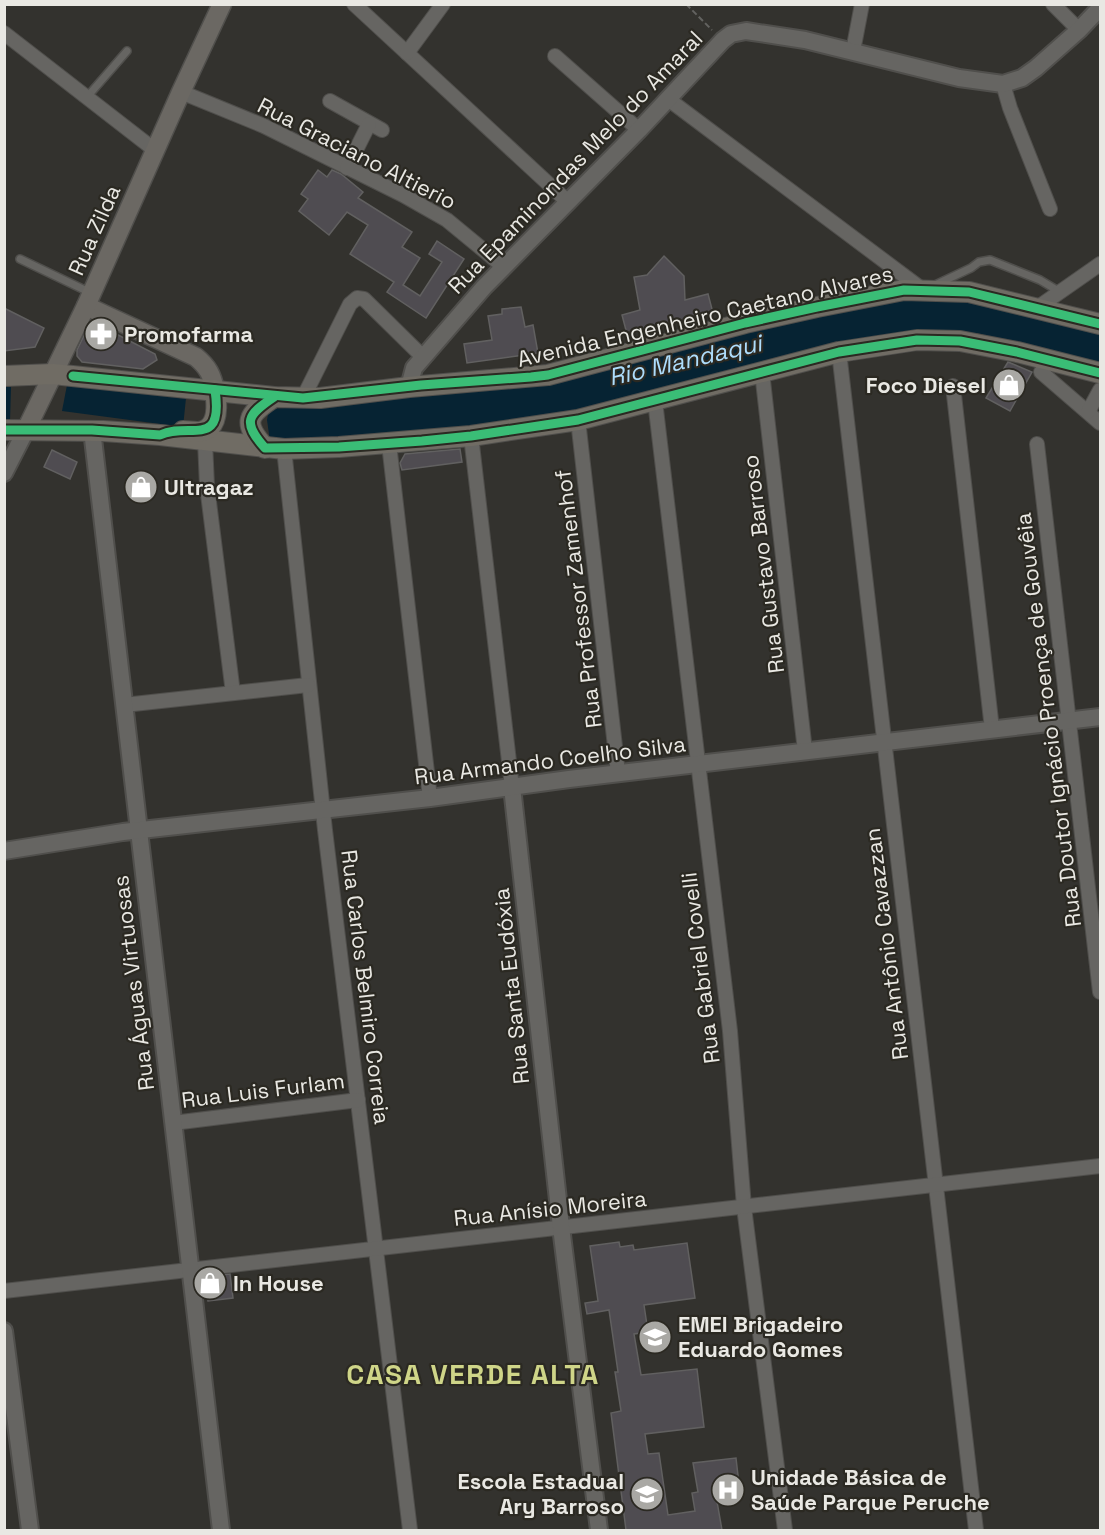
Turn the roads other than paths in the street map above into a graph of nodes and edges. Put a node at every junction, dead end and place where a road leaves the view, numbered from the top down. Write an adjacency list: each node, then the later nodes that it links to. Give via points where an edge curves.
1 (222, 4): 14 (main road, Rua Zilda)
2 (354, 4): 11 (street)
3 (443, 4): 11 (street)
4 (862, 4): 10 (street)
5 (1053, 4): 7 (street)
6 (1101, 8): 7 (street)
7 (1079, 30): 13 (street, via 1022,78)
8 (4, 33): 15 (street)
9 (127, 51): 15 (lane)
10 (853, 51): 13 (street, Rua Epaminondas Melo do Amaral, via 958,78); 16 (street, Rua Epaminondas Melo do Amaral, via 746,31 731,34)
11 (406, 53): 21 (street)
12 (555, 56): 18 (street)
13 (1003, 84): 22 (street)
14 (181, 92): 19 (main road, Rua Zilda); 20 (street, Rua Graciano Altierio, via 264,126)
15 (87, 97): 19 (street)
16 (668, 99): 18 (street, Rua Epaminondas Melo do Amaral); 26 (street)
17 (330, 101): 20 (street, via 375,127)
18 (639, 130): 21 (street, Rua Epaminondas Melo do Amaral)
19 (156, 151): 28 (main road, Rua Zilda)
20 (347, 168): 25 (street, Rua Graciano Altierio, via 447,220)
21 (567, 201): 25 (street, Rua Epaminondas Melo do Amaral)
22 (1050, 209)
23 (20, 259): 28 (lane)
24 (1101, 264): 27 (street)
25 (504, 267): 32 (street, Rua Epaminondas Melo do Amaral)
26 (924, 290): 27 (lane, via 990,260); 29 (main road, Avenida Engenheiro Caetano Alvares, via 969,292); 39 (main road, Avenida Engenheiro Caetano Alvares, via 888,292 745,323 548,375)
27 (1060, 292): 29 (street)
28 (89, 299): 36 (main road, Rua Zilda); 40 (main road, via 196,357 208,368)
29 (1037, 308): 30 (main road, Avenida Engenheiro Caetano Alvares)
30 (1101, 324)
31 (839, 352): 33 (main road); 35 (main road, via 917,340 960,341); 64 (street, Rua Antônio Cavazzan)
32 (423, 357): 39 (street, Rua Epaminondas Melo do Amaral, via 414,368); 43 (street, via 364,299 357,298 350,304)
33 (762, 372): 44 (main road); 65 (street, Rua Gustavo Barroso)
34 (1041, 372): 45 (street)
35 (1101, 373)
36 (53, 374): 37 (main road, Avenida Engenheiro Caetano Alvares); 40 (main road, Avenida Engenheiro Caetano Alvares); 49 (main road, Rua Zilda)
37 (4, 376)
38 (953, 386): 63 (street)
39 (409, 387): 43 (main road, Avenida Engenheiro Caetano Alvares)
40 (215, 390): 42 (main road, Avenida Engenheiro Caetano Alvares); 51 (main road, via 214,420 206,430)
41 (1101, 390): 45 (street)
42 (274, 397): 43 (main road, Avenida Engenheiro Caetano Alvares); 56 (main road, via 256,409 250,423 253,434)
43 (303, 398)
44 (655, 401): 46 (main road); 66 (street, Rua Gabriel Covelli)
45 (1088, 412): 47 (street)
46 (578, 420): 52 (main road); 67 (street, Rua Professor Zamenhof)
47 (1101, 423)
48 (4, 430): 49 (main road)
49 (26, 430): 50 (main road); 57 (street, Rua Zilda)
50 (92, 430): 51 (main road); 60 (street, Rua Águas Virtuosas)
51 (160, 435): 53 (main road)
52 (471, 436): 54 (main road); 68 (street, Rua Santa Eudóxia)
53 (205, 441): 56 (main road); 59 (street)
54 (389, 444): 56 (main road); 69 (street)
55 (1037, 444): 62 (street, Rua Doutor Ignácio Proença de Gouvêia)
56 (274, 449): 58 (street, Rua Carlos Belmiro Correia)
57 (4, 473)
58 (308, 686): 59 (street); 70 (street, Rua Carlos Belmiro Correia)
59 (233, 693): 60 (street)
60 (124, 705): 71 (street, Rua Águas Virtuosas)
61 (1101, 717): 62 (street, Rua Armando Coelho Silva)
62 (1069, 720): 63 (street, Rua Armando Coelho Silva); 73 (street, Rua Doutor Ignácio Proença de Gouvêia)
63 (992, 729): 64 (street, Rua Armando Coelho Silva)
64 (884, 743): 65 (street, Rua Armando Coelho Silva); 77 (street, Rua Antônio Cavazzan)
65 (805, 751): 66 (street, Rua Armando Coelho Silva)
66 (698, 764): 67 (street, Rua Armando Coelho Silva); 78 (street, Rua Gabriel Covelli, via 730,1031)
67 (618, 773): 68 (street, Rua Armando Coelho Silva)
68 (512, 787): 69 (street, Rua Armando Coelho Silva); 79 (street, Rua Santa Eudóxia)
69 (430, 798): 70 (street, Rua Armando Coelho Silva)
70 (323, 810): 71 (street, Rua Armando Coelho Silva); 74 (street, Rua Carlos Belmiro Correia)
71 (138, 831): 72 (street, Rua Armando Coelho Silva); 75 (street, Rua Águas Virtuosas)
72 (4, 850)
73 (1101, 992)
74 (358, 1100): 75 (street, Rua Luis Furlam); 80 (street, Rua Carlos Belmiro Correia)
75 (173, 1123): 81 (street, Rua Águas Virtuosas)
76 (1101, 1166): 77 (street, Rua Anísio Moreira)
77 (934, 1185): 78 (street, Rua Anísio Moreira); 89 (street, Rua Antônio Cavazzan)
78 (744, 1207): 79 (street, Rua Anísio Moreira); 88 (street, Rua Gabriel Covelli)
79 (561, 1227): 80 (street, Rua Anísio Moreira); 87 (street, Rua Santa Eudóxia)
80 (377, 1248): 81 (street, Rua Anísio Moreira); 86 (street, Rua Carlos Belmiro Correia)
81 (190, 1270): 82 (street, Rua Anísio Moreira); 85 (street, Rua Águas Virtuosas)
82 (4, 1291)
83 (4, 1331): 84 (street)
84 (30, 1530)
85 (221, 1530)
86 (410, 1530)
87 (598, 1530)
88 (785, 1530)
89 (976, 1530)

